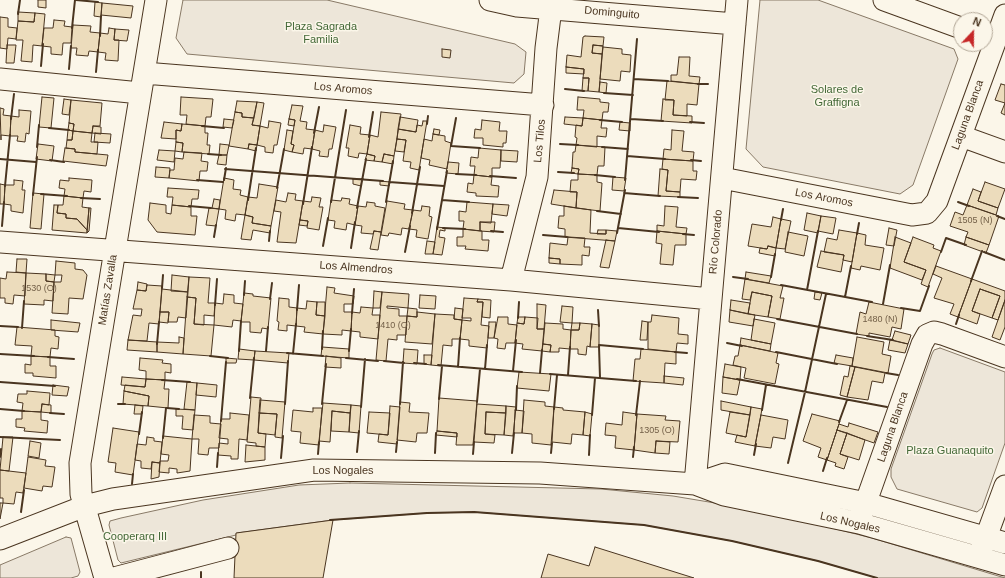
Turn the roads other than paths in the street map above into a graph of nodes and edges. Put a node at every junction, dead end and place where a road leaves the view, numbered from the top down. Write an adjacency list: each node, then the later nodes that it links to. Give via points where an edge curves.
1 (156, 0): 12 (street, Matías Zavalla)
2 (490, 0): 5 (street, Dominguito, via 517,6)
3 (737, 0): 7 (street, Río Colorado)
4 (884, 0): 8 (street)
5 (552, 4): 7 (street, Dominguito); 13 (street, Los Tilos, via 546,48)
6 (1005, 15): 9 (street, Laguna Blanca)
7 (735, 24): 16 (street, Río Colorado)
8 (953, 25)
9 (993, 34)
10 (986, 52): 14 (street, Laguna Blanca)
11 (0, 79): 12 (street, Los Aromos)
12 (142, 83): 13 (street, Los Aromos); 19 (street, Matías Zavalla)
13 (543, 105): 20 (street, Los Tilos, via 537,177)
14 (961, 136): 15 (street); 17 (street, Laguna Blanca, via 937,201)
15 (1005, 152)
16 (722, 178): 17 (street, Los Aromos, via 912,215); 21 (street, Río Colorado)
17 (927, 213)
18 (0, 242): 19 (street, Los Almendros)
19 (114, 250): 20 (street, Los Almendros); 26 (street, Matías Zavalla, via 80,463 80,484)
20 (511, 280): 21 (street, Los Almendros)
21 (711, 299): 23 (street, Río Colorado)
22 (1005, 357): 25 (street, Laguna Blanca, via 942,334 930,333 922,344)
23 (694, 484): 25 (street, Los Nogales, via 725,474); 26 (street, Los Nogales, via 540,473 314,470 113,499); 27 (street, Los Nogales, via 724,495)
24 (1005, 486): 29 (street)
25 (866, 503): 27 (street, Laguna Blanca); 29 (street, Los Nogales)
26 (85, 506): 28 (street, Los Nogales); 33 (street, Matías Zavalla)
27 (859, 523): 31 (street, Los Nogales)
28 (0, 539)
29 (996, 541): 31 (street)
30 (228, 548): 34 (street)
31 (979, 557): 32 (street, Los Nogales)
32 (1005, 565)
33 (105, 578)
34 (114, 578)

